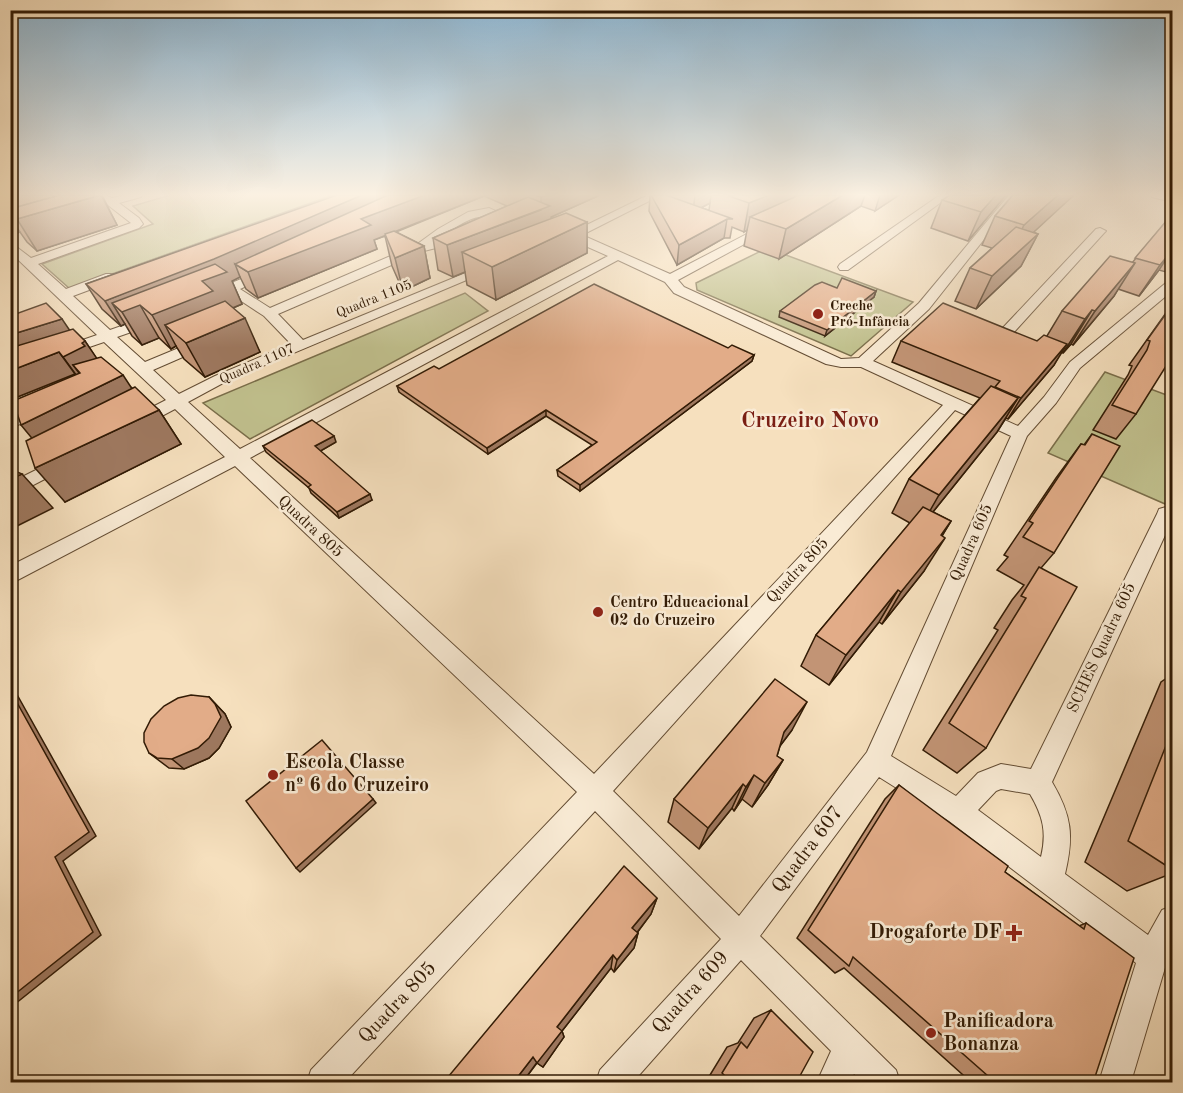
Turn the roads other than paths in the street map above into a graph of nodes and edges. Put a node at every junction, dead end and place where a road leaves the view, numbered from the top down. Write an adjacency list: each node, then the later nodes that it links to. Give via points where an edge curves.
1 (15, 246): 12 (street, Quadra 805)
2 (78, 246): 12 (street)
3 (422, 246): 10 (street)
4 (428, 246): 10 (street)
5 (597, 246): 11 (street)
6 (723, 246): 17 (street)
7 (874, 246): 15 (street)
8 (975, 246): 28 (street, via 930,308)
9 (1086, 246): 24 (street)
10 (420, 248): 23 (street)
11 (618, 255): 17 (street); 39 (street)
12 (30, 263): 20 (street, Quadra 805)
13 (503, 263): 27 (street, Quadra 1105)
14 (282, 265): 19 (street)
15 (844, 267)
16 (119, 275): 20 (street)
17 (670, 279): 28 (street, via 680,290 831,361)
18 (1173, 285): 37 (street, Quadra 605, via 1069,363 1050,400)
19 (231, 289): 21 (street); 23 (street, Quadra 1107)
20 (63, 295): 26 (street, Quadra 805, via 69,309)
21 (200, 301)
22 (169, 313): 26 (street)
23 (269, 313): 27 (street, Quadra 1107)
24 (1002, 336)
25 (215, 337): 29 (street)
26 (108, 338): 29 (street, Quadra 805); 30 (street)
27 (300, 345): 32 (street, Quadra 1107)
28 (863, 362): 34 (street)
29 (136, 367): 31 (street); 32 (street, Quadra 805)
30 (10, 370)
31 (126, 383)
32 (176, 401): 36 (street, Quadra 1107); 39 (street, Quadra 805)
33 (58, 403): 35 (street)
34 (953, 403): 37 (street); 45 (street, Quadra 805)
35 (10, 423)
36 (124, 429)
37 (1020, 434): 43 (street, Quadra 605)
38 (83, 452): 40 (street)
39 (237, 458): 42 (street); 45 (street, Quadra 805)
40 (10, 491)
41 (1166, 514): 44 (street, SCHES Quadra 605)
42 (10, 576)
43 (876, 761): 46 (street); 49 (street, Quadra 607)
44 (1038, 783): 46 (street, via 1001,776 987,783); 47 (street, via 1059,823 1060,839)
45 (595, 792): 49 (street); 52 (street, Quadra 805)
46 (958, 812): 47 (street)
47 (1050, 878): 50 (street)
48 (1173, 920): 50 (street)
49 (740, 940): 51 (street, Quadra 609); 53 (street, Quadra 609)
50 (1153, 957): 56 (street)
51 (849, 1049): 54 (street); 55 (street, Quadra 609)
52 (323, 1083)
53 (612, 1083)
54 (833, 1083)
55 (884, 1083)
56 (1115, 1083)

